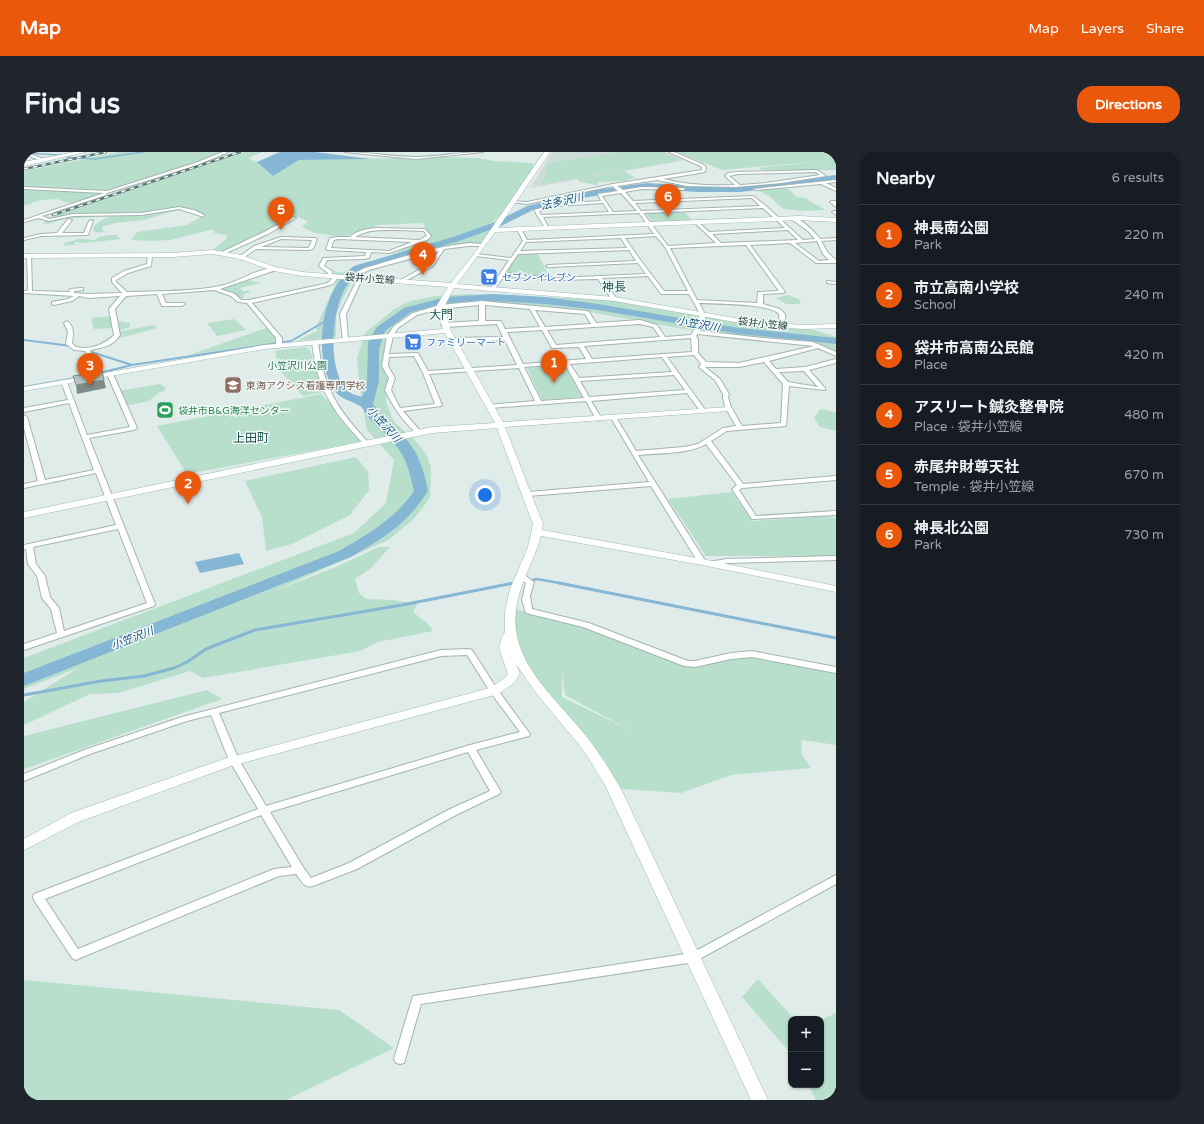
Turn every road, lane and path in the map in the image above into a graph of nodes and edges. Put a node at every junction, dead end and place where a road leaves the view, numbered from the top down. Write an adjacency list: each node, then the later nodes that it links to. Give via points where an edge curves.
1 (83, 152): 14 (street)
2 (226, 152): 25 (street)
3 (347, 152): 4 (street)
4 (352, 152): 12 (street)
5 (398, 152): 6 (street)
6 (414, 152)
7 (427, 152): 13 (street)
8 (482, 152): 13 (street)
9 (547, 152): 31 (street)
10 (671, 152): 16 (street, via 701,165 704,171)
11 (24, 153): 14 (street)
12 (373, 153): 13 (street, via 403,158)
13 (432, 157)
14 (43, 160): 15 (street)
15 (24, 164)
16 (658, 179): 19 (street, via 691,185); 20 (street)
17 (836, 181): 18 (street)
18 (821, 182): 23 (street, via 749,190); 24 (street)
19 (738, 185): 19 (street, via 757,184 824,176 817,171 738,173 727,176)
20 (614, 186): 26 (street); 31 (street, via 527,202)
21 (24, 188): 25 (street)
22 (648, 188): 23 (street); 26 (street); 27 (street)
23 (676, 189): 29 (street)
24 (836, 190)
25 (107, 192): 39 (street)
26 (623, 192): 32 (street, via 599,195); 33 (street)
27 (652, 192)
28 (656, 196): 30 (street)
29 (687, 200): 30 (street); 36 (street, via 752,195)
30 (659, 201): 33 (street)
31 (512, 202): 54 (street)
32 (604, 202): 38 (street); 41 (street, via 556,205 536,210)
33 (632, 202): 37 (street)
34 (836, 202): 35 (street, via 832,202)
35 (836, 206)
36 (764, 207): 37 (street); 44 (street)
37 (639, 212): 38 (street); 50 (street)
38 (612, 213): 41 (street)
39 (37, 216): 40 (street, via 49,220 89,214 141,214 179,208); 47 (street)
40 (202, 216)
41 (540, 216): 51 (street)
42 (294, 218): 55 (street)
43 (793, 218): 44 (street); 46 (street); 64 (street)
44 (777, 219): 49 (street); 53 (street)
45 (70, 220): 58 (street)
46 (836, 220)
47 (24, 221)
48 (91, 221): 58 (street, via 86,234)
49 (697, 222): 50 (street); 57 (street)
50 (649, 224): 51 (street); 59 (street)
51 (547, 228): 52 (street)
52 (518, 229): 54 (street); 66 (street)
53 (788, 229): 57 (street); 68 (street)
54 (493, 230): 71 (street)
55 (266, 233): 56 (street); 77 (street)
56 (300, 233)
57 (708, 233): 70 (street)
58 (59, 234): 61 (street)
59 (658, 235): 60 (street); 72 (street)
60 (622, 236): 66 (street); 75 (street)
61 (24, 239)
62 (350, 239): 65 (street); 65 (street, via 374,229 425,230 429,236); 76 (street, via 332,239 328,249)
63 (836, 239): 64 (street)
64 (818, 240): 68 (street); 85 (street, via 823,251)
65 (418, 241): 76 (street, via 392,251)
66 (525, 241): 79 (street)
67 (790, 241): 68 (street); 69 (street); 85 (street, via 818,262)
68 (802, 241)
69 (747, 243): 70 (street); 114 (street, via 783,292 760,293)
70 (719, 244): 72 (street)
71 (482, 246): 74 (street, via 468,244); 82 (street)
72 (667, 247): 103 (street)
73 (256, 248): 73 (street, via 308,249 315,239 280,238); 83 (street, via 250,254)
74 (442, 249): 92 (street, via 367,269 359,273); 95 (street, via 431,265)
75 (630, 249): 78 (street); 86 (street)
76 (369, 251): 91 (street, via 363,258 325,259 321,266)
77 (222, 252): 81 (street, 袋井小笠線); 83 (street, 袋井小笠線)
78 (540, 252): 79 (street); 87 (street)
79 (517, 253): 84 (street)
80 (27, 255): 81 (street, 袋井小笠線); 102 (street, via 30,289)
81 (150, 255): 107 (street, via 148,265 114,279)
82 (476, 255): 84 (street); 98 (street)
83 (241, 257): 88 (street, 袋井小笠線)
84 (512, 259): 89 (street)
85 (835, 261)
86 (638, 262): 87 (street); 90 (street)
87 (548, 266): 94 (street)
88 (274, 269): 91 (street, 袋井小笠線); 100 (street)
89 (502, 274): 94 (street); 101 (street)
90 (648, 275): 93 (street); 103 (street, via 663,293)
91 (336, 276): 92 (street, 袋井小笠線); 110 (street, via 331,283 325,285)
92 (358, 277): 95 (street, 袋井小笠線); 130 (street, via 343,314)
93 (599, 277): 94 (street); 108 (street)
94 (555, 279)
95 (401, 281): 98 (street, 袋井小笠線)
96 (829, 282): 97 (street)
97 (836, 283)
98 (453, 285): 101 (street, 袋井小笠線); 115 (street)
99 (81, 289): 105 (street, via 72,290)
100 (216, 289): 104 (street); 110 (street, via 233,295 240,301)
101 (492, 289): 108 (street, 袋井小笠線)
102 (26, 292): 105 (street)
103 (691, 292): 109 (street)
104 (159, 293): 107 (street); 113 (street, via 164,305)
105 (71, 294): 106 (street)
106 (78, 295): 107 (street); 111 (street, via 70,300)
107 (125, 295): 136 (street, via 112,309 117,335 115,339)
108 (614, 299): 117 (street, 袋井小笠線)
109 (696, 301): 114 (street); 117 (street)
110 (249, 302): 134 (street, via 279,338)
111 (54, 303)
112 (482, 303): 115 (street); 116 (street); 118 (street)
113 (182, 304)
114 (760, 305): 121 (street, via 778,310 782,314)
115 (440, 306): 123 (street); 127 (street, via 415,314 396,327)
116 (532, 308): 120 (street, via 587,313); 124 (street)
117 (703, 318): 121 (street, 袋井小笠線); 126 (street)
118 (482, 323): 123 (street); 125 (street, via 499,322)
119 (67, 324): 136 (street, via 71,332 71,347)
120 (595, 325): 124 (street); 129 (street, via 640,322 655,326)
121 (783, 326): 122 (street, 袋井小笠線)
122 (836, 326)
123 (446, 328): 127 (street); 131 (street)
124 (544, 328): 125 (street); 133 (street, via 554,347)
125 (504, 331): 128 (street)
126 (695, 333): 129 (street); 135 (street); 137 (street)
127 (389, 336): 130 (street); 139 (street)
128 (508, 338): 131 (street); 146 (street)
129 (664, 339): 133 (street)
130 (342, 340): 132 (street)
131 (452, 340): 148 (street)
132 (317, 342): 134 (street); 175 (street, via 320,373 325,387 340,413)
133 (581, 345): 142 (street)
134 (279, 346): 152 (street)
135 (820, 346): 138 (street); 141 (street)
136 (87, 349): 153 (street)
137 (695, 353): 140 (street); 145 (street)
138 (836, 354)
139 (386, 356): 150 (street, via 416,354); 164 (street, via 385,366 392,378 388,390)
140 (664, 356): 142 (street); 151 (street)
141 (765, 360): 145 (street, via 739,365); 149 (street)
142 (590, 361): 144 (street)
143 (836, 361): 147 (street)
144 (567, 363): 146 (street); 154 (street)
145 (704, 364): 165 (street, via 702,367 717,380 726,394 725,400)
146 (522, 366): 148 (street); 161 (street)
147 (804, 369): 149 (street); 156 (street, via 823,389)
148 (467, 370): 150 (street); 162 (street)
149 (775, 371): 156 (street)
150 (426, 373): 164 (street, via 439,405)
151 (676, 373): 154 (street); 158 (street)
152 (110, 374): 153 (street); 173 (street, via 134,428)
153 (98, 376): 155 (street)
154 (576, 380): 159 (street)
155 (64, 382): 157 (street); 160 (street)
156 (786, 384): 171 (street, via 784,425)
157 (24, 389)
158 (689, 391): 159 (street); 166 (street)
159 (587, 399): 161 (street); 169 (street)
160 (71, 401): 163 (street); 173 (street)
161 (539, 403): 162 (street)
162 (489, 406): 170 (street)
163 (24, 410)
164 (398, 410): 172 (street)
165 (729, 410): 166 (street); 171 (street)
166 (703, 411): 168 (street)
167 (24, 417): 179 (street)
168 (614, 418): 169 (street); 176 (street)
169 (599, 419): 170 (street)
170 (500, 425): 172 (street, via 432,430); 183 (street)
171 (740, 427): 174 (street, via 725,429)
172 (415, 434): 175 (street)
173 (85, 437): 177 (street)
174 (707, 440): 176 (street, via 700,445 684,449); 182 (street)
175 (369, 443): 184 (street)
176 (634, 453): 180 (street)
177 (98, 472): 179 (street); 184 (street)
178 (836, 478): 182 (street)
179 (42, 482): 181 (street)
180 (654, 484): 183 (street); 191 (street)
181 (24, 486)
182 (741, 486): 185 (street, via 735,489 754,518)
183 (528, 494): 188 (street, via 538,524)
184 (108, 497): 186 (street); 187 (street)
185 (836, 514)
186 (24, 515)
187 (121, 526): 189 (street); 195 (street, via 151,604)
188 (538, 532): 191 (street); 192 (street, via 533,550)
189 (27, 546): 195 (street, via 32,564 41,576 46,598 55,608)
190 (836, 558): 191 (street)
191 (706, 563): 193 (street)
192 (520, 576): 194 (street, via 510,613); 197 (street, via 530,582 526,598 529,611 586,626 687,664 752,654)
193 (836, 589)
194 (511, 631): 198 (street, via 504,641 514,674 509,682); 207 (street, via 515,650 528,675 575,731 607,776)
195 (61, 634): 196 (street)
196 (24, 647)
197 (836, 670)
198 (494, 691): 199 (street, via 469,652 441,653); 200 (street, via 526,734); 201 (street)
199 (214, 711): 201 (street); 202 (street, via 87,752)
200 (470, 748): 203 (street); 205 (street, via 496,792 353,866 310,883)
201 (234, 760): 203 (street); 204 (street, via 90,811)
202 (24, 778)
203 (264, 810): 205 (street); 205 (street, via 38,897 76,955 278,872)
204 (24, 845)
205 (299, 870)
206 (836, 879): 207 (street)
207 (694, 957): 208 (street, via 417,1000); 209 (street)
208 (400, 1059)
209 (760, 1100)

